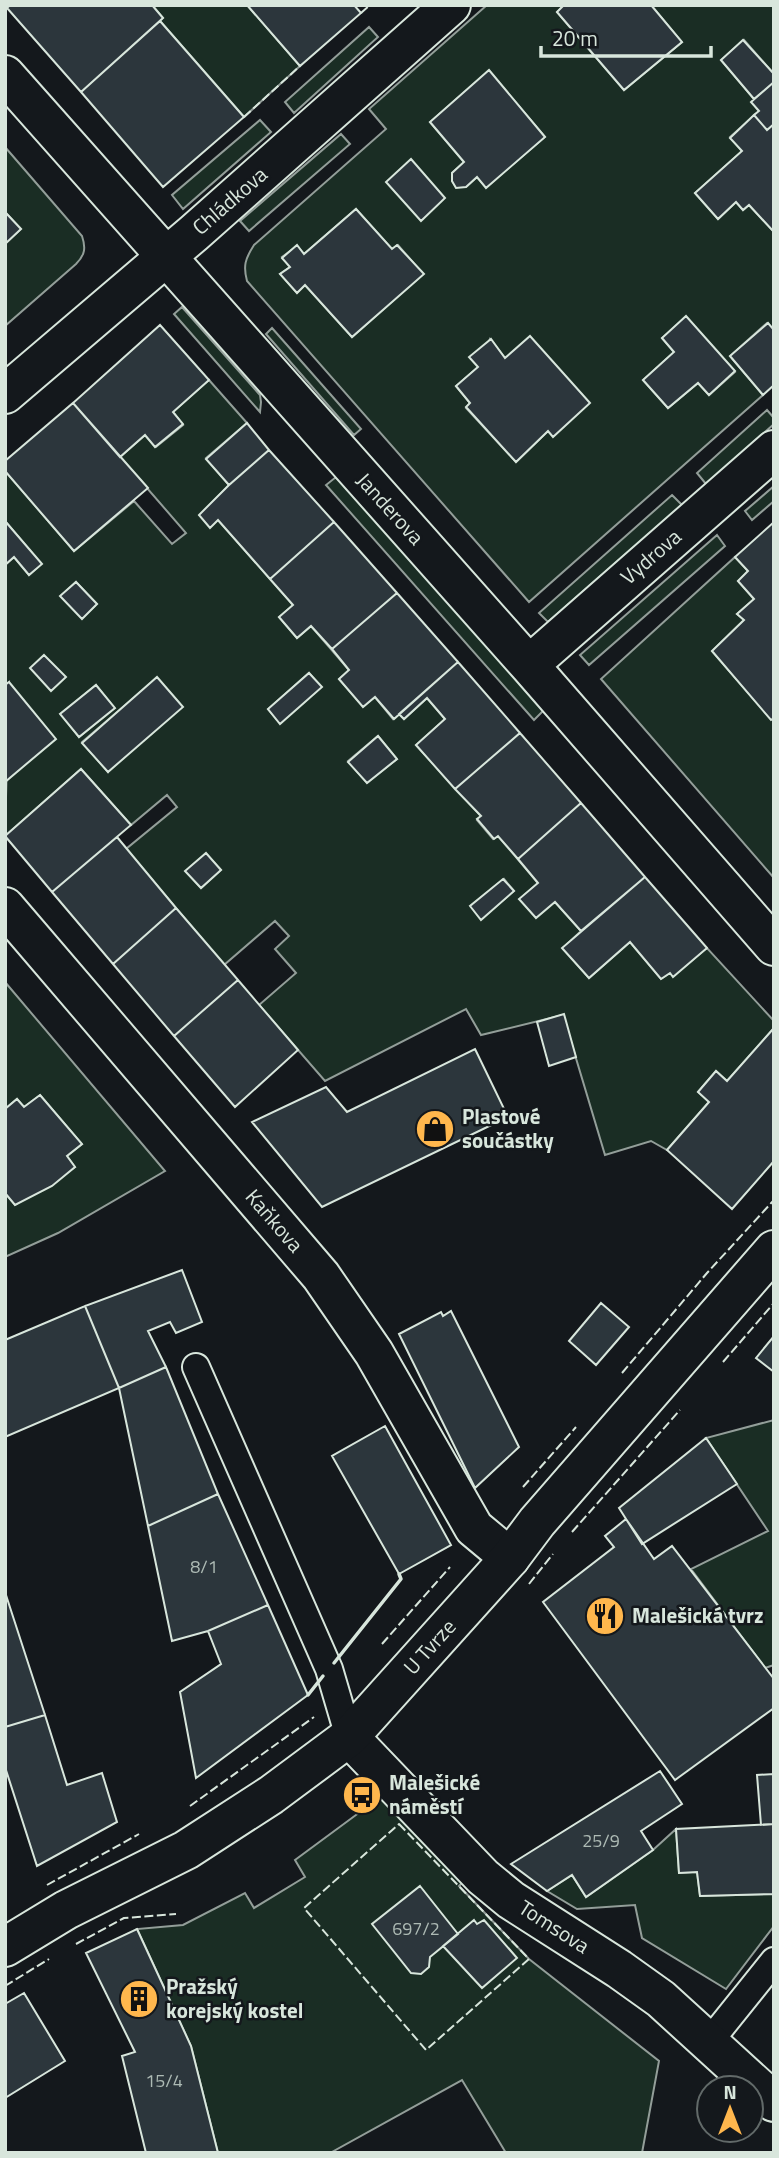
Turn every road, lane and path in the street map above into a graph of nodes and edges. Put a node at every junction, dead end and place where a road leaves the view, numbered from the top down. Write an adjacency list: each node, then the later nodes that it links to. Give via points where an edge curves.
1 (451, 5): 3 (street, Chládkova)
2 (5, 75): 3 (street, Janderova)
3 (165, 257): 4 (street, Chládkova); 6 (street, Janderova)
4 (5, 394)
5 (774, 450): 6 (street, Vydrova)
6 (529, 665): 8 (street, Janderova)
7 (5, 907): 11 (street, Kaňkova, via 321,1276 374,1353 474,1528)
8 (774, 946)
9 (774, 1250): 11 (street, U Tvrze)
10 (196, 1367): 12 (lane, via 329,1669)
11 (510, 1558): 12 (street, U Tvrze)
12 (349, 1737): 13 (street, U Tvrze, via 186,1850 66,1910); 15 (street, Tomsova, via 483,1877 661,1999)
13 (5, 1947)
14 (774, 1961): 15 (lane)
15 (709, 2042): 16 (street, Tomsova)
16 (774, 2102)

